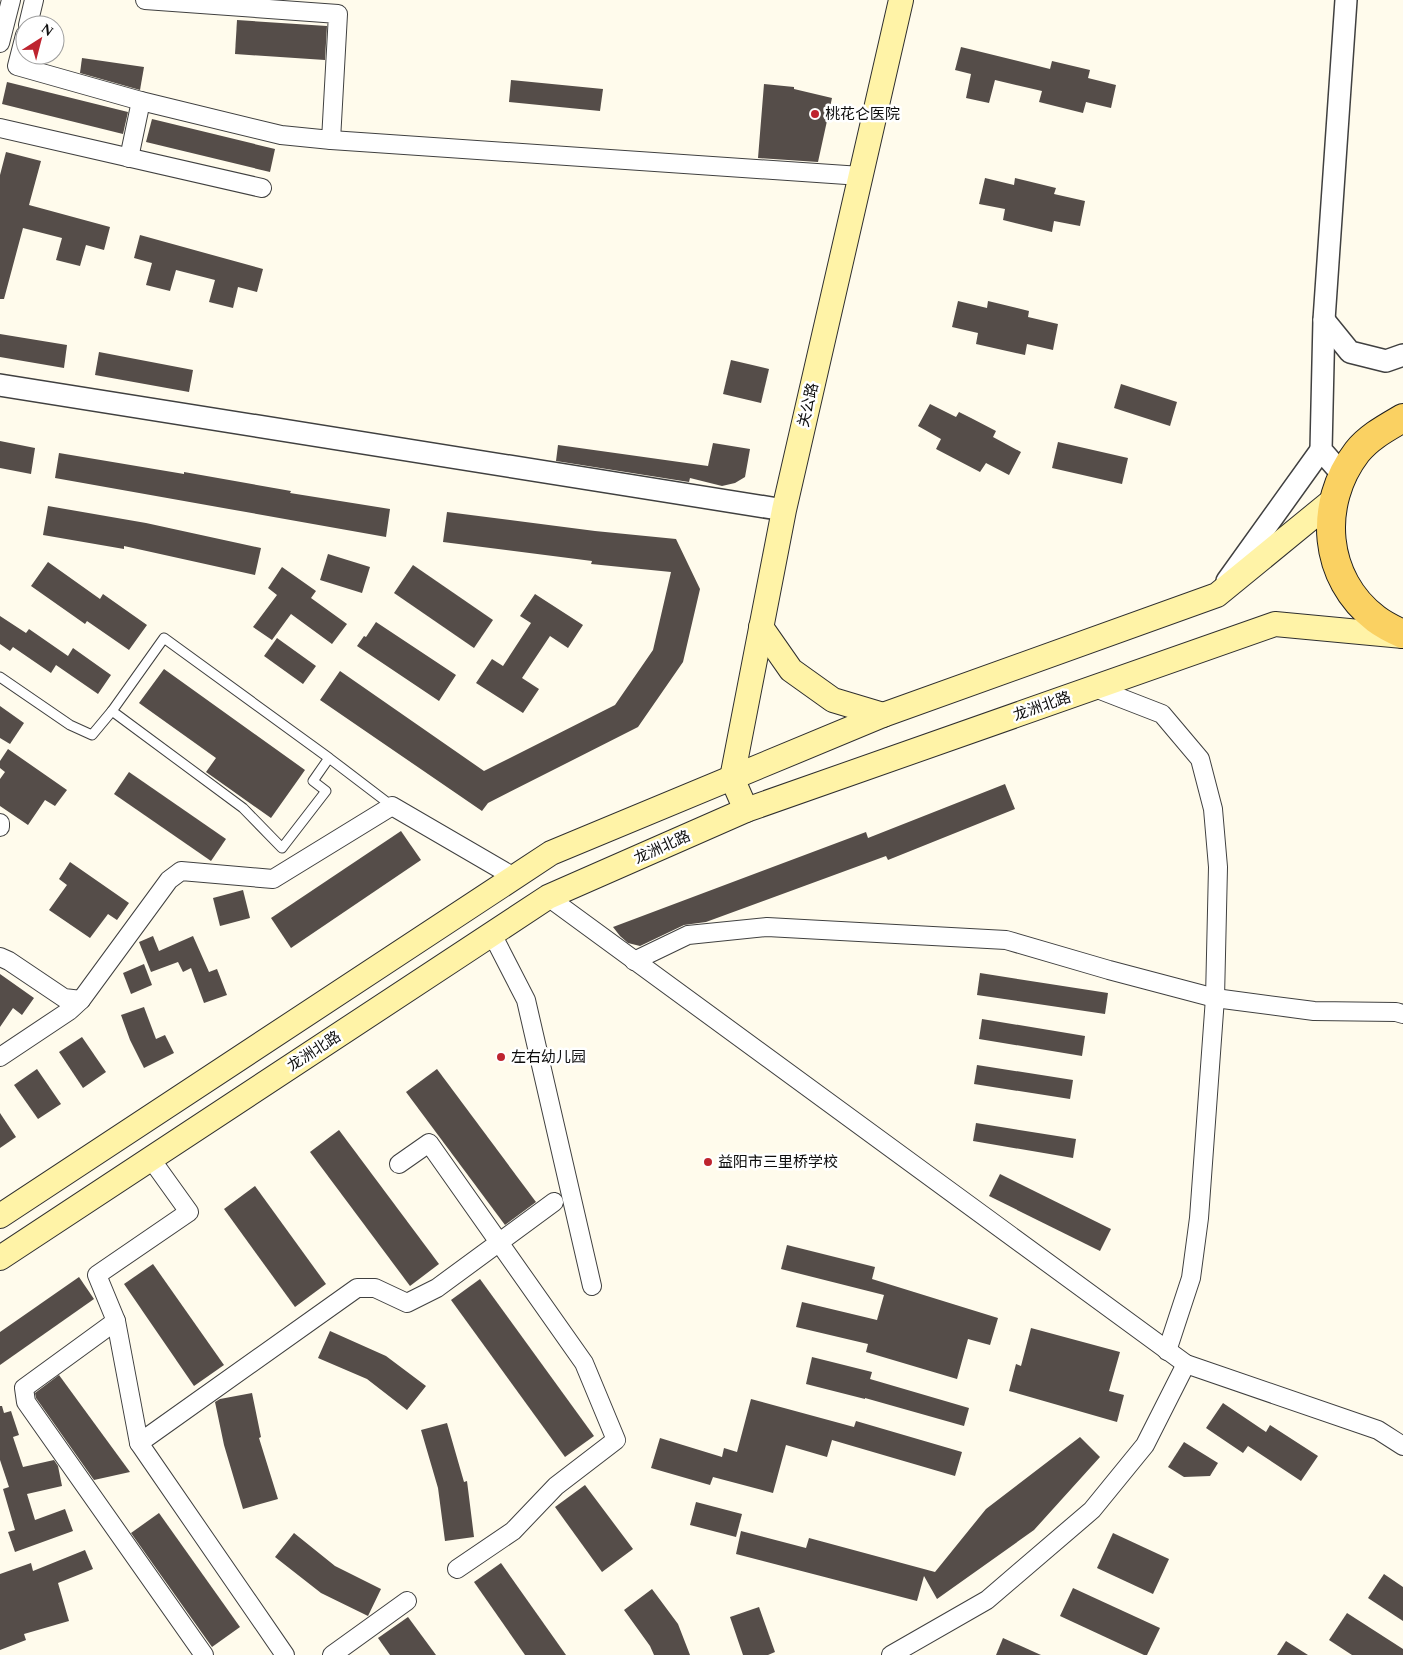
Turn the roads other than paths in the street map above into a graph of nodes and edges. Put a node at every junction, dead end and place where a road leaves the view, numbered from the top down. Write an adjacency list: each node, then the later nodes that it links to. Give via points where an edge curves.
1 (11, 0): 7 (street)
2 (34, 0): 6 (street)
3 (145, 0): 11 (street, via 338,14)
4 (901, 0): 13 (main road, 关公路)
5 (1346, 0): 15 (street)
6 (30, 15)
7 (0, 43)
8 (17, 65): 9 (street)
9 (141, 101): 11 (street, via 282,135); 12 (street)
10 (0, 128): 12 (street)
11 (331, 140): 13 (street)
12 (129, 158): 14 (street)
13 (861, 176): 22 (main road, 关公路)
14 (262, 188)
15 (1324, 320): 16 (street, via 1350,352 1386,361); 19 (street)
16 (1403, 355)
17 (0, 385): 22 (street)
18 (1403, 418): 20 (main road, via 1379,432 1358,451)
19 (1322, 450): 20 (street); 23 (street)
20 (1342, 474): 21 (main road)
21 (1333, 500): 23 (main road); 25 (main road, via 1330,533 1337,566 1353,596 1376,619)
22 (784, 510): 24 (main road, 关公路)
23 (1217, 595): 29 (main road)
24 (762, 627): 29 (main road, via 791,670 833,700); 31 (main road, 关公路)
25 (1403, 635): 27 (main road, 龙洲北路, via 1275,624)
26 (0, 677): 28 (lane, via 70,725 92,735)
27 (1095, 688): 33 (main road, 龙洲北路); 39 (street, via 1162,714 1200,759 1212,809 1218,867)
28 (112, 712): 30 (lane, via 164,638); 30 (lane, via 243,808 282,848 326,791 313,781)
29 (883, 715): 31 (main road)
30 (329, 758): 32 (lane)
31 (732, 778): 33 (main road); 34 (main road, via 551,853)
32 (392, 806): 34 (street); 40 (street, via 273,879 181,871 169,880)
33 (746, 810): 35 (main road, 龙洲北路)
34 (514, 877): 46 (main road)
35 (548, 897): 36 (main road, 龙洲北路); 38 (street)
36 (492, 934): 43 (main road, 龙洲北路); 49 (street, via 526,1000)
37 (0, 956): 40 (street, via 64,998)
38 (634, 961): 39 (street, via 688,935 768,927 1006,940); 51 (street)
39 (1215, 998): 41 (street, via 1314,1011); 51 (street, via 1199,1218 1191,1278)
40 (81, 1000): 42 (street)
41 (1403, 1014)
42 (0, 1057)
43 (150, 1159): 48 (main road, 龙洲北路); 50 (street, via 189,1212 97,1275)
44 (400, 1164): 47 (street, via 429,1143)
45 (554, 1202): 47 (street)
46 (0, 1216)
47 (499, 1242): 53 (street, via 437,1288 407,1303 375,1288 357,1288); 55 (street, via 584,1363 616,1440 556,1486 513,1532)
48 (0, 1258)
49 (592, 1286)
50 (116, 1321): 53 (street); 57 (street, via 24,1388 26,1402)
51 (1167, 1350): 52 (street)
52 (1186, 1364): 54 (street, via 1378,1430); 60 (street, via 1144,1446 1092,1510 987,1600)
53 (138, 1443): 58 (street)
54 (1403, 1446)
55 (457, 1569)
56 (407, 1601): 59 (street)
57 (204, 1655)
58 (285, 1655)
59 (332, 1655)
60 (891, 1655)

